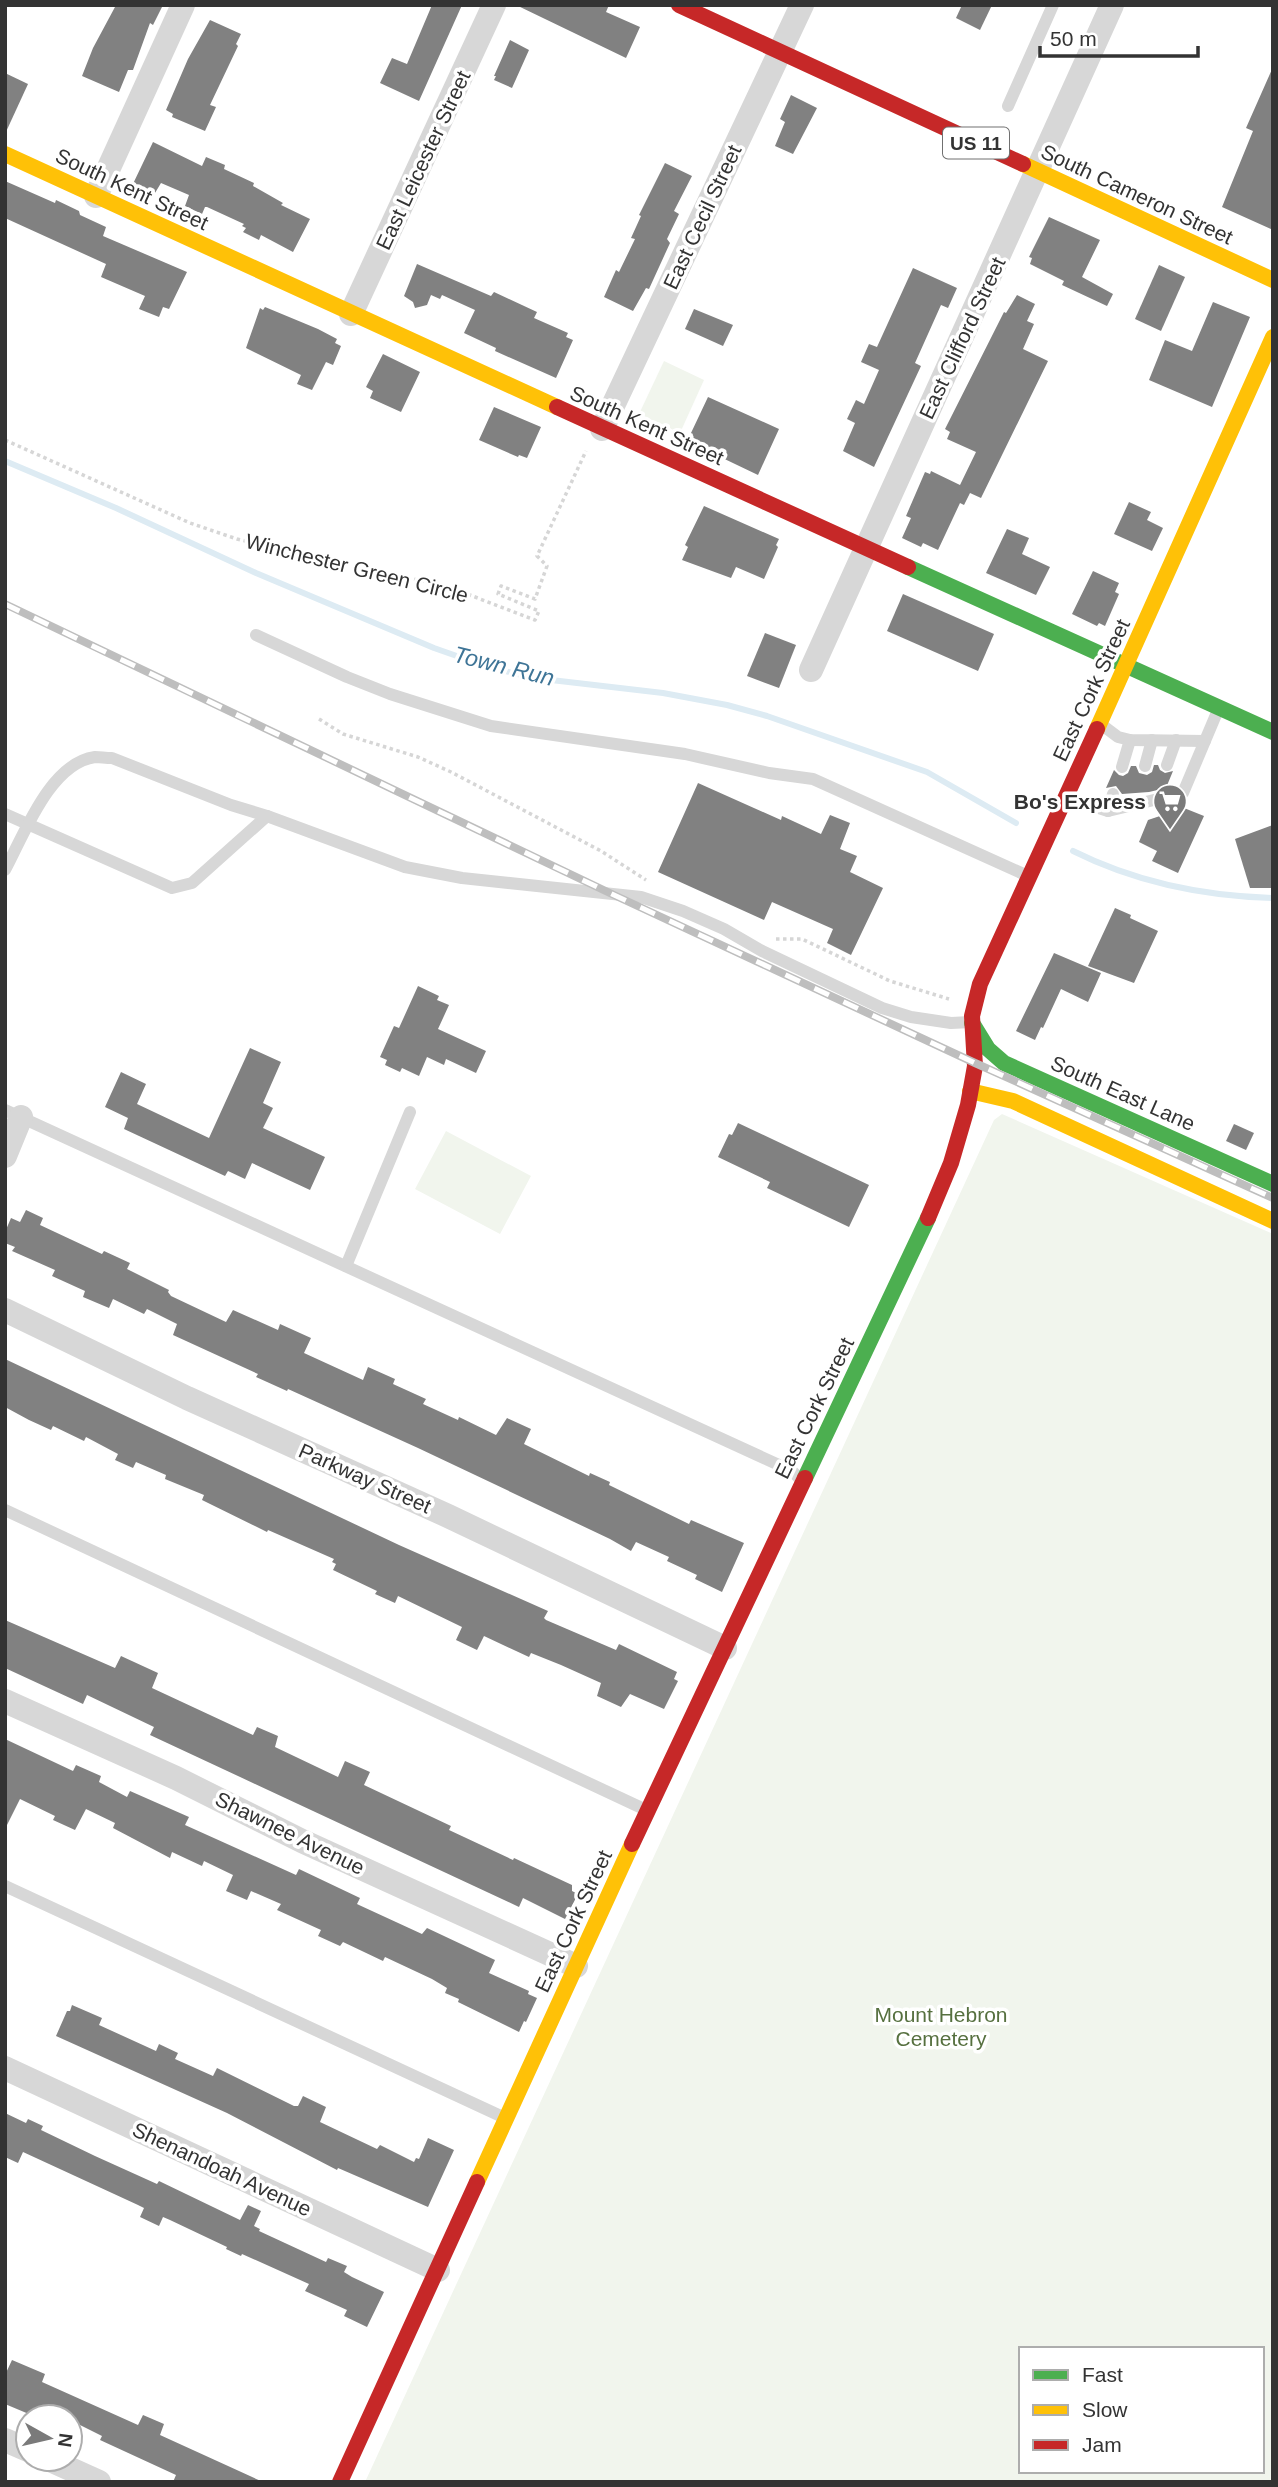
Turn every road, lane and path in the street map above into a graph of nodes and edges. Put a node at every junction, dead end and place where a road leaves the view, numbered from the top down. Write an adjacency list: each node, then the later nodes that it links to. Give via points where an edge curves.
1 (183, 5): 11 (street)
2 (494, 5): 13 (street, East Leicester Street)
3 (679, 5): 7 (main road, South Cameron Street / US 11)
4 (802, 5): 7 (street, East Cecil Street)
5 (1053, 5): 8 (lane)
6 (1112, 5): 10 (street, East Clifford Street)
7 (779, 52): 10 (main road, South Cameron Street / US 11); 15 (street, East Cecil Street)
8 (1008, 106)
9 (5, 154): 11 (main road, South Kent Street)
10 (1038, 171): 12 (main road, South Cameron Street / US 11); 17 (street, East Clifford Street)
11 (96, 196): 13 (main road, South Kent Street)
12 (1273, 279)
13 (351, 314): 15 (main road, South Kent Street)
14 (1273, 337): 19 (main road, East Cork Street)
15 (596, 436): 16 (path, Winchester Green Circle, via 537,556 547,566 535,599 501,586 498,594 539,611 536,620 449,587 213,531); 17 (main road, South Kent Street)
16 (5, 440)
17 (866, 546): 19 (main road, South Kent Street); 20 (street, East Clifford Street)
18 (256, 635): 39 (lane, via 346,677 491,726 685,754 813,779)
19 (1126, 665): 21 (main road, South Kent Street); 23 (main road, East Cork Street)
20 (811, 670)
21 (1219, 707): 24 (main road, South Kent Street); 28 (lane)
22 (319, 719): 40 (path, via 342,734 451,772 601,851)
23 (1099, 723): 25 (lane); 33 (main road, East Cork Street)
24 (1273, 732)
25 (1130, 740): 26 (lane); 31 (lane)
26 (1152, 740): 27 (lane); 30 (lane)
27 (1176, 740): 28 (lane); 29 (lane)
28 (1205, 741): 34 (lane, via 1184,793 1135,799)
29 (1167, 765)
30 (1145, 766)
31 (1122, 767)
32 (1113, 794): 34 (lane)
33 (1065, 797): 34 (lane); 39 (main road, East Cork Street)
34 (1108, 811)
35 (5, 814): 37 (lane)
36 (267, 816): 37 (lane, via 192,883 172,888); 37 (lane, via 112,758 95,757 82,761 51,785); 43 (lane, via 405,867 461,878 641,897 724,929 882,1008 951,1023)
37 (29, 824): 38 (lane)
38 (5, 870)
39 (1028, 876): 42 (main road, East Cork Street)
40 (646, 881)
41 (768, 940): 42 (path, via 802,939 906,987)
42 (975, 1001): 43 (main road, East Cork Street)
43 (972, 1021): 44 (main road, East Cork Street, via 975,1063); 48 (main road, South East Lane, via 988,1049 1004,1063)
44 (970, 1091): 49 (main road, via 1013,1101); 52 (main road, East Cork Street, via 932,1210)
45 (410, 1112): 50 (lane)
46 (13, 1113): 47 (street); 50 (lane)
47 (5, 1156)
48 (1273, 1184)
49 (1273, 1220)
50 (346, 1266): 52 (lane, via 792,1471)
51 (5, 1310): 54 (street, Parkway Street)
52 (802, 1481): 54 (main road, East Cork Street)
53 (5, 1510): 56 (lane)
54 (725, 1647): 56 (main road, East Cork Street)
55 (5, 1701): 58 (street, Shawnee Avenue)
56 (647, 1811): 58 (main road, East Cork Street)
57 (5, 1886): 60 (lane)
58 (576, 1966): 60 (main road, East Cork Street)
59 (5, 2068): 61 (street, Shenandoah Avenue)
60 (505, 2118): 61 (main road, East Cork Street)
61 (438, 2270): 64 (main road, East Cork Street)
62 (79, 2473): 63 (street)
63 (99, 2482)
64 (340, 2482)

